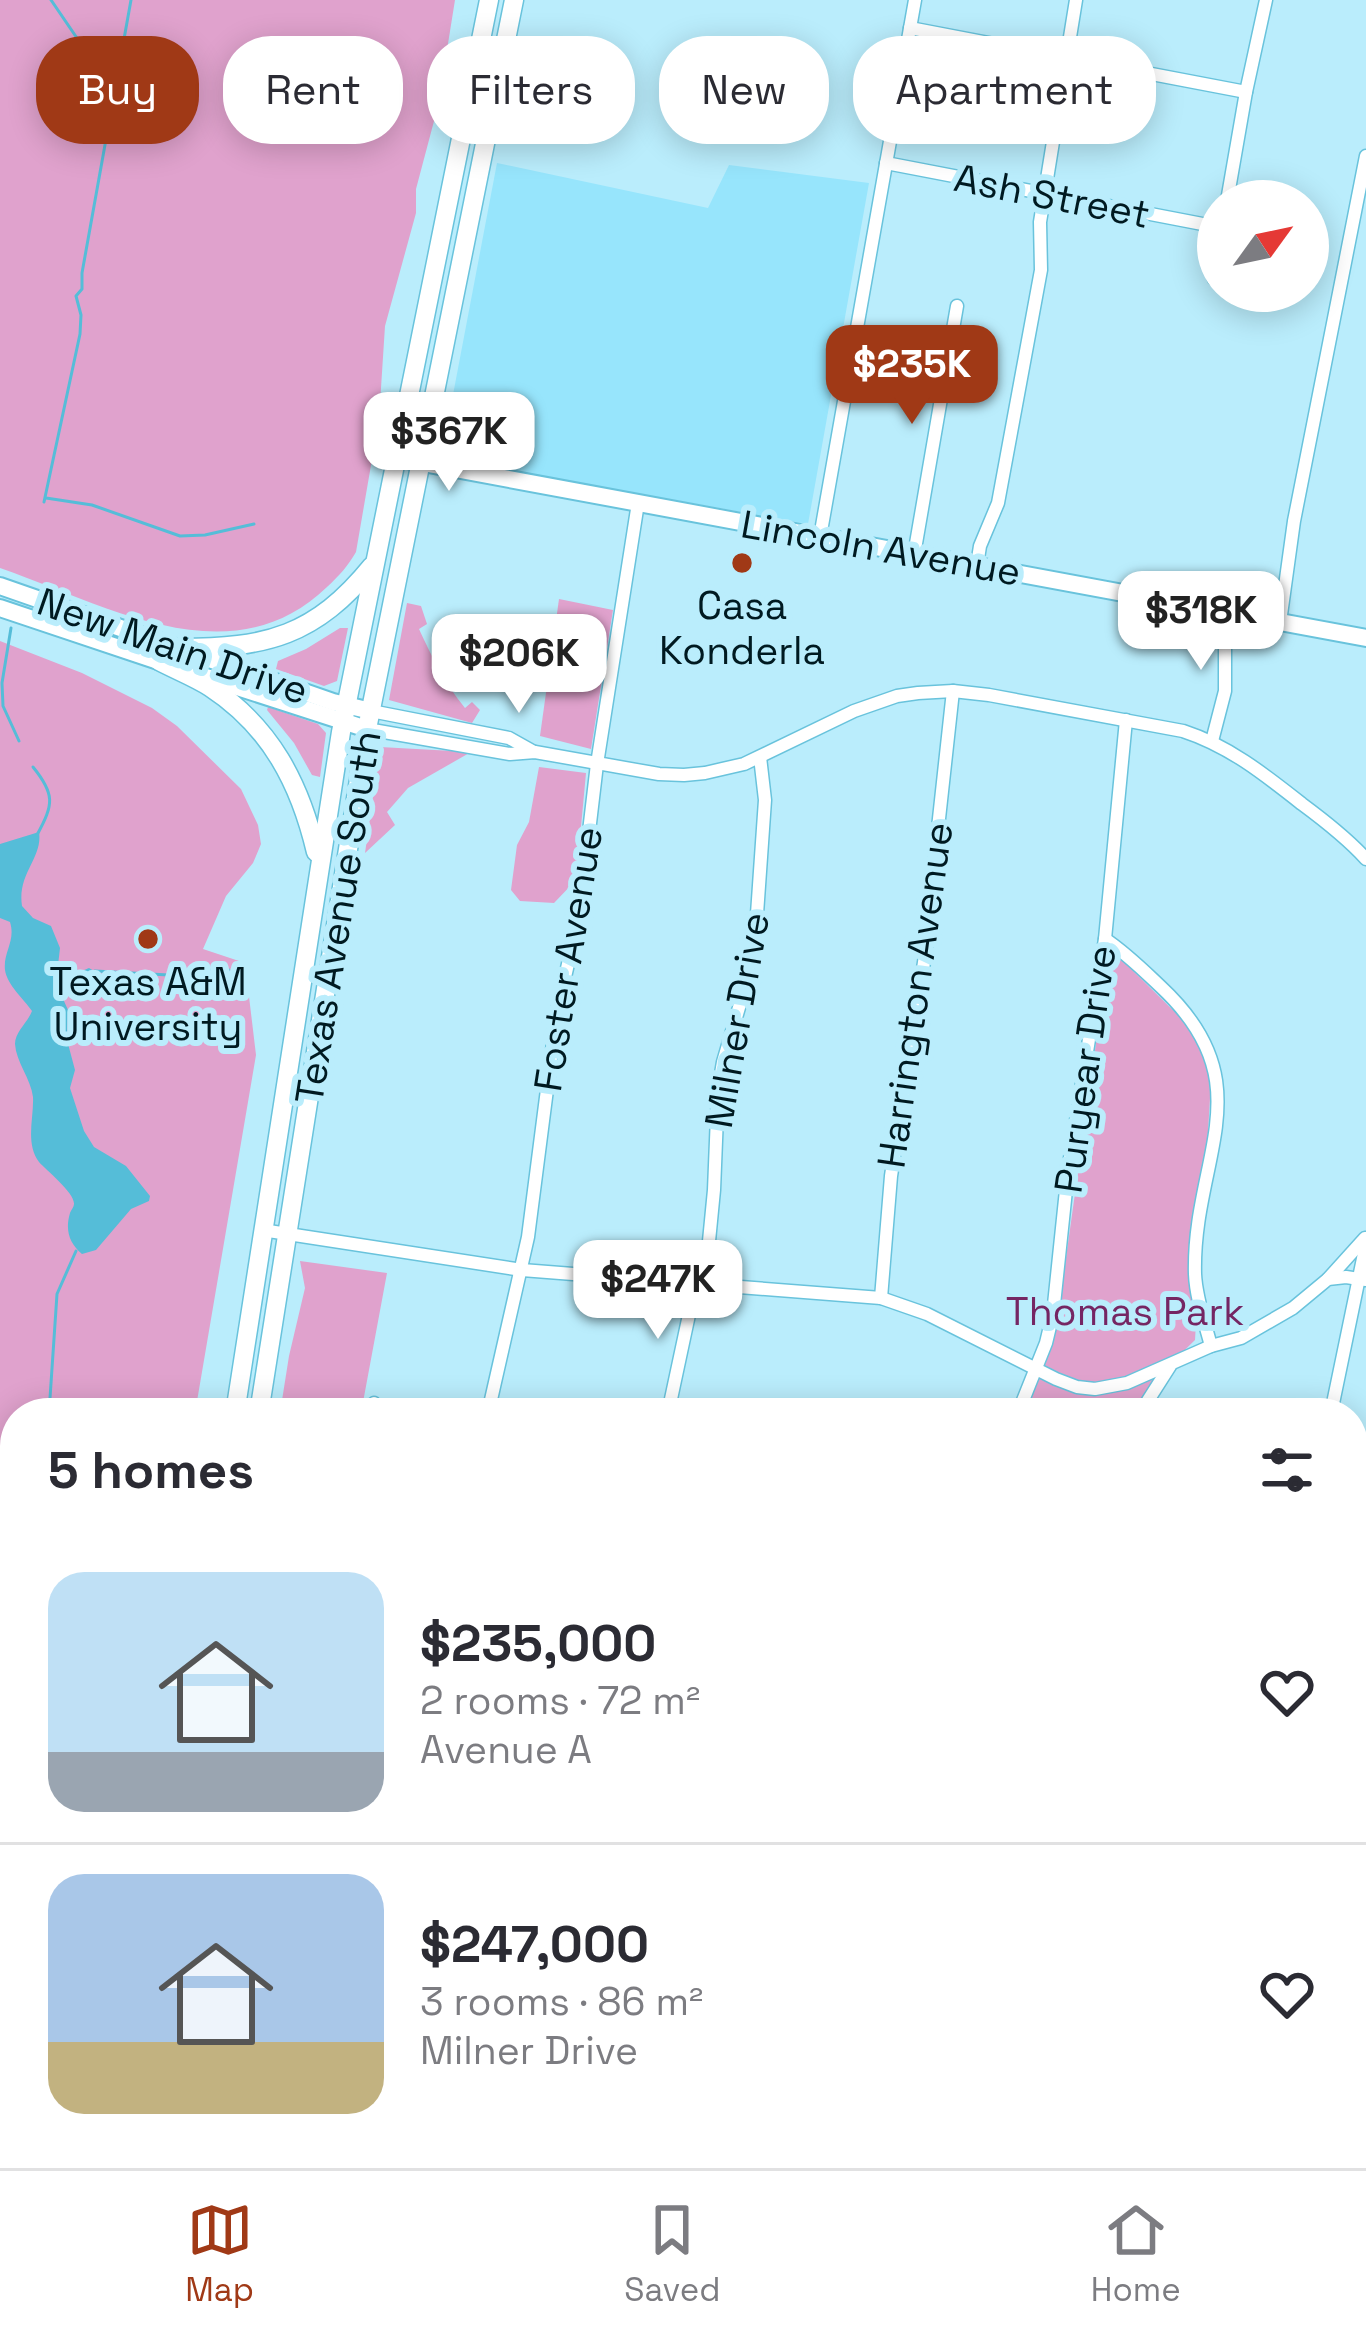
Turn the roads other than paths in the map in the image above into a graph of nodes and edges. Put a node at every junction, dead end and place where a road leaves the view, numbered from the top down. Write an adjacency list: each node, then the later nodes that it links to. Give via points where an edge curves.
1 (489, 0): 14 (main road, Texas Avenue South)
2 (514, 0): 15 (main road, Texas Avenue South)
3 (915, 0): 6 (street)
4 (1076, 0): 8 (street)
5 (1266, 0): 10 (street)
6 (910, 28): 7 (street); 13 (street)
7 (950, 36)
8 (1069, 36)
9 (1156, 76): 10 (street)
10 (1246, 92): 16 (street)
11 (1051, 144): 17 (street)
12 (1366, 156): 30 (street)
13 (886, 164): 17 (street, Ash Street); 23 (street)
14 (455, 168): 15 (main road); 20 (main road, Texas Avenue South)
15 (481, 173): 21 (main road, Texas Avenue South)
16 (1231, 180)
17 (1043, 195): 18 (street, Ash Street); 26 (street, via 1041,271 998,503)
18 (1197, 223)
19 (957, 306): 24 (street)
20 (396, 458): 21 (street, Lincoln Avenue); 25 (main road, Texas Avenue South)
21 (421, 462): 22 (street, Lincoln Avenue); 36 (main road, Texas Avenue South)
22 (638, 503): 23 (street, Lincoln Avenue); 40 (street, Foster Avenue)
23 (820, 537): 24 (street, Lincoln Avenue)
24 (914, 555): 26 (street, Lincoln Avenue)
25 (375, 562): 32 (main road, via 335,606 284,636); 35 (main road, Texas Avenue South)
26 (977, 566): 29 (street, Lincoln Avenue)
27 (0, 586): 32 (street, New Main Drive)
28 (0, 608): 33 (street, New Main Drive)
29 (1225, 613): 30 (street, Lincoln Avenue); 38 (street, via 1226,691)
30 (1280, 622): 31 (street, Lincoln Avenue)
31 (1366, 638)
32 (179, 648): 35 (street, New Main Drive)
33 (159, 661): 35 (street, New Main Drive); 42 (main road, via 227,700 272,747 301,797)
34 (953, 691): 37 (street); 39 (street, via 876,703); 53 (street, Harrington Avenue, via 932,917)
35 (345, 713): 36 (street); 42 (main road, Texas Avenue South)
36 (369, 720): 40 (street, via 509,739); 45 (main road, Texas Avenue South)
37 (1126, 720): 38 (street); 43 (street, Puryear Drive)
38 (1212, 740): 41 (street)
39 (760, 757): 40 (street, via 684,775); 52 (street, Milner Drive, via 757,914 718,1091)
40 (597, 764): 49 (street, Foster Avenue)
41 (1366, 859)
42 (319, 863): 44 (main road, Texas Avenue South)
43 (1105, 939): 54 (street, via 1180,1005 1215,1070 1217,1120 1195,1276); 56 (street, Puryear Drive, via 1053,1314)
44 (296, 1010): 45 (main road); 46 (main road, Texas Avenue South)
45 (322, 1016): 47 (main road, Texas Avenue South)
46 (262, 1230): 47 (street); 57 (main road, Texas Avenue South)
47 (286, 1234): 49 (street); 58 (main road, Texas Avenue South)
48 (1366, 1240): 50 (street); 51 (street)
49 (522, 1270): 52 (street); 59 (street, Foster Avenue)
50 (1328, 1279): 51 (street); 54 (street, via 1252,1332)
51 (1362, 1279): 63 (street)
52 (700, 1282): 53 (street); 60 (street, Milner Drive)
53 (880, 1298): 56 (street)
54 (1211, 1346): 55 (street)
55 (1171, 1365): 56 (street, via 1095,1389); 62 (street)
56 (1036, 1370): 61 (street, Puryear Drive)
57 (237, 1398)
58 (261, 1398)
59 (492, 1398)
60 (672, 1398)
61 (1024, 1398)
62 (1150, 1398)
63 (1334, 1398)

